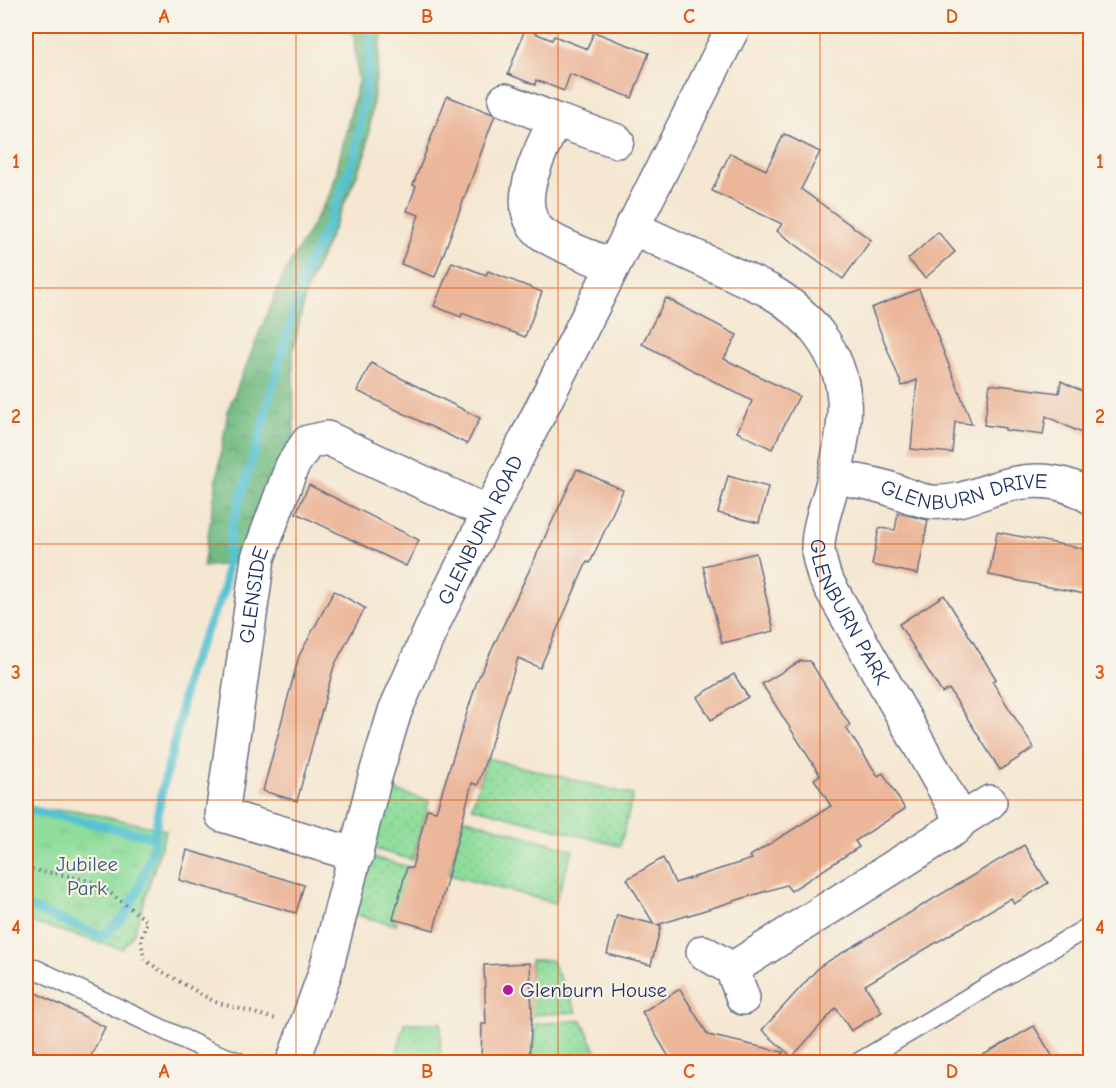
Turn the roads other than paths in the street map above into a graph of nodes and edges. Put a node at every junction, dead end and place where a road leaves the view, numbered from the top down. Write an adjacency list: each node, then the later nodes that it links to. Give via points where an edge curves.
1 (734, 26): 5 (street, GLENBURN ROAD)
2 (505, 100): 3 (street)
3 (555, 120): 4 (street); 6 (street, via 528,191 527,213 545,235)
4 (617, 141)
5 (631, 227): 6 (street, GLENBURN ROAD); 7 (street, GLENBURN PARK, via 786,300 819,333 841,379 844,399)
6 (612, 266): 9 (street, GLENBURN ROAD)
7 (834, 477): 8 (street, GLENBURN DRIVE, via 930,502 963,500 1003,486 1041,480 1060,482); 11 (street, GLENBURN PARK, via 820,527 818,550 824,576 958,811)
8 (1090, 497)
9 (489, 513): 12 (street, GLENBURN ROAD, via 395,711); 12 (street, GLENSIDE, via 327,438 308,442 292,466 258,558 222,815)
10 (990, 802): 11 (street)
11 (960, 821): 14 (street, via 738,984)
12 (357, 855): 17 (street, GLENBURN ROAD, via 325,973)
13 (1090, 926): 18 (lane)
14 (703, 952)
15 (29, 966): 16 (lane)
16 (239, 1062)
17 (293, 1062)
18 (859, 1062)

